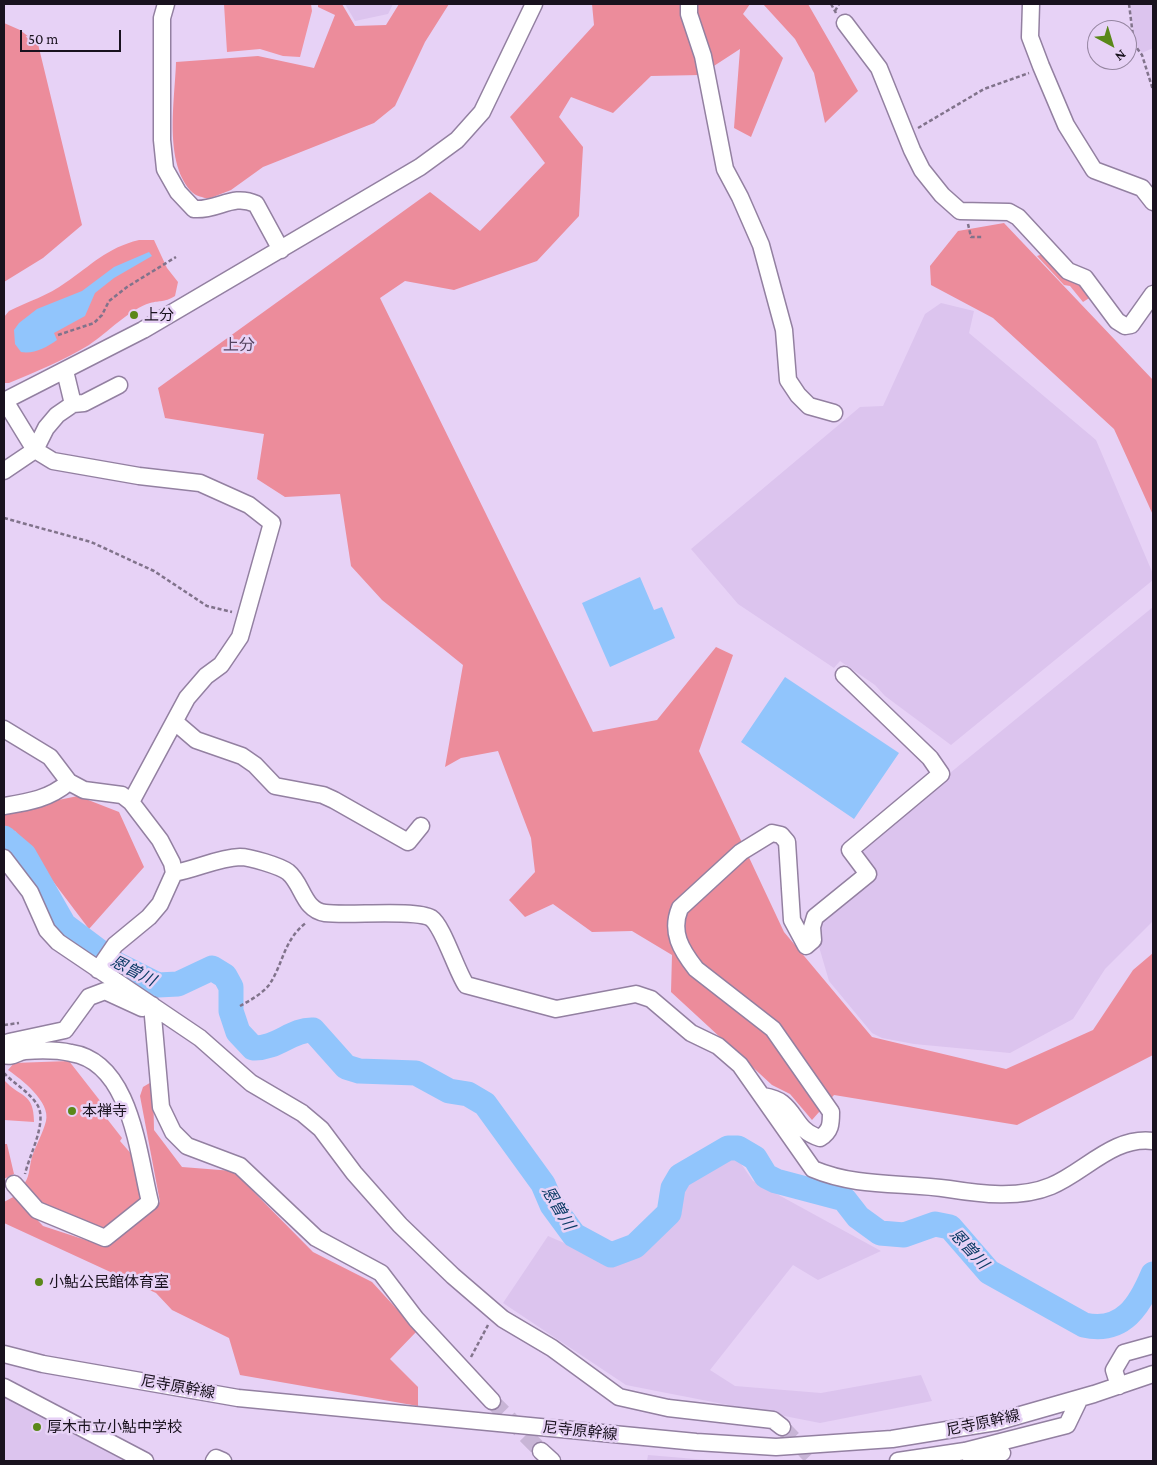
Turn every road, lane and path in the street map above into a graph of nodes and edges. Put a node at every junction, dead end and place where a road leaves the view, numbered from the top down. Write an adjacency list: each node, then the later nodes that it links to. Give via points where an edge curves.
1 (166, 4): 12 (street, via 162,18 165,169 178,192 194,209 207,210 236,199 256,204)
2 (534, 4): 12 (street, via 482,112 457,140 420,167)
3 (690, 4): 20 (street, via 689,14 703,56 725,169 760,245 784,330 788,380 809,406)
4 (839, 4): 7 (path)
5 (1031, 4): 8 (street, via 1030,37)
6 (1128, 4): 9 (path, via 1134,44 1142,56)
7 (846, 26): 10 (street, via 879,68)
8 (1042, 69): 10 (path, via 984,90); 11 (street, via 1066,125 1094,170 1142,188)
9 (1153, 90)
10 (907, 136): 14 (street, via 922,170 953,207 967,212 1008,212 1018,217 1068,271 1085,278 1124,326 1131,325)
11 (1153, 202)
12 (281, 250): 16 (street)
13 (176, 257): 15 (path, via 109,301 94,323)
14 (1153, 294)
15 (58, 336)
16 (65, 371): 18 (street); 19 (street)
17 (119, 384): 19 (street, via 84,402)
18 (4, 401): 21 (street)
19 (73, 404): 21 (street, via 46,428)
20 (834, 413)
21 (35, 450): 22 (street); 24 (street, via 53,461 200,483 249,505 272,523)
22 (4, 471)
23 (4, 518): 24 (path, via 91,542 154,571 207,606)
24 (246, 615): 26 (street, via 240,636 221,665 206,676)
25 (844, 675): 43 (street, via 930,758 941,774 850,850 868,874 815,917 812,940 806,946 792,920 787,842 781,835 772,833 741,852 680,908 676,919 678,940 696,969 773,1029 831,1112 831,1126 827,1134 815,1137 800,1128 782,1102)
26 (174, 722): 29 (street); 31 (street, via 196,740 242,756 275,786 323,795 408,842)
27 (4, 729): 28 (street, via 50,757)
28 (69, 782): 29 (street, via 84,790 122,796); 30 (street, via 36,802)
29 (131, 802): 33 (street, via 160,840)
30 (4, 806)
31 (420, 826)
32 (4, 858): 35 (street, via 30,892 47,930 58,942)
33 (174, 873): 35 (street, via 160,904); 43 (street, via 210,861 242,857 288,872 310,906 317,911 361,915 420,914 438,926 466,985 556,1009 636,994 651,999 691,1033 718,1046 740,1065)
34 (306, 922): 36 (path, via 287,944 266,989)
35 (104, 962): 37 (street)
36 (240, 1006)
37 (153, 1009): 40 (street, via 105,991 90,997 64,1030 9,1042); 44 (street, via 200,1038 252,1083); 51 (street, via 161,1106 173,1132 200,1153 219,1156 240,1166 316,1238 381,1273 416,1319)
38 (22, 1023): 39 (path)
39 (4, 1026)
40 (4, 1046)
41 (4, 1055): 47 (street, via 9,1057 24,1051 72,1053 100,1064 117,1084 126,1102 150,1202 105,1238 37,1210)
42 (4, 1073): 47 (path, via 29,1095 40,1113 37,1137 24,1178)
43 (763, 1096): 46 (street, via 813,1169 882,1186 966,1193 1040,1190 1114,1149 1134,1141)
44 (312, 1122): 45 (street, via 319,1120 328,1124); 48 (street, via 400,1225)
45 (338, 1134)
46 (1153, 1141)
47 (14, 1184)
48 (494, 1312): 51 (path); 57 (street, via 552,1348 619,1397 668,1408 773,1420)
49 (1153, 1344): 53 (street, via 1124,1353 1114,1370)
50 (4, 1354): 55 (street, 尼寺原幹線, via 43,1364 238,1398 776,1447 930,1434 996,1422)
51 (464, 1371): 56 (street)
52 (1153, 1374): 53 (street, 尼寺原幹線)
53 (1119, 1386): 55 (street, 尼寺原幹線)
54 (4, 1388): 59 (street)
55 (1080, 1398): 58 (street, via 1067,1426)
56 (492, 1400)
57 (782, 1427)
58 (1029, 1436): 60 (street); 61 (street, via 1011,1450)
59 (145, 1461)
60 (898, 1461)
61 (971, 1461)

